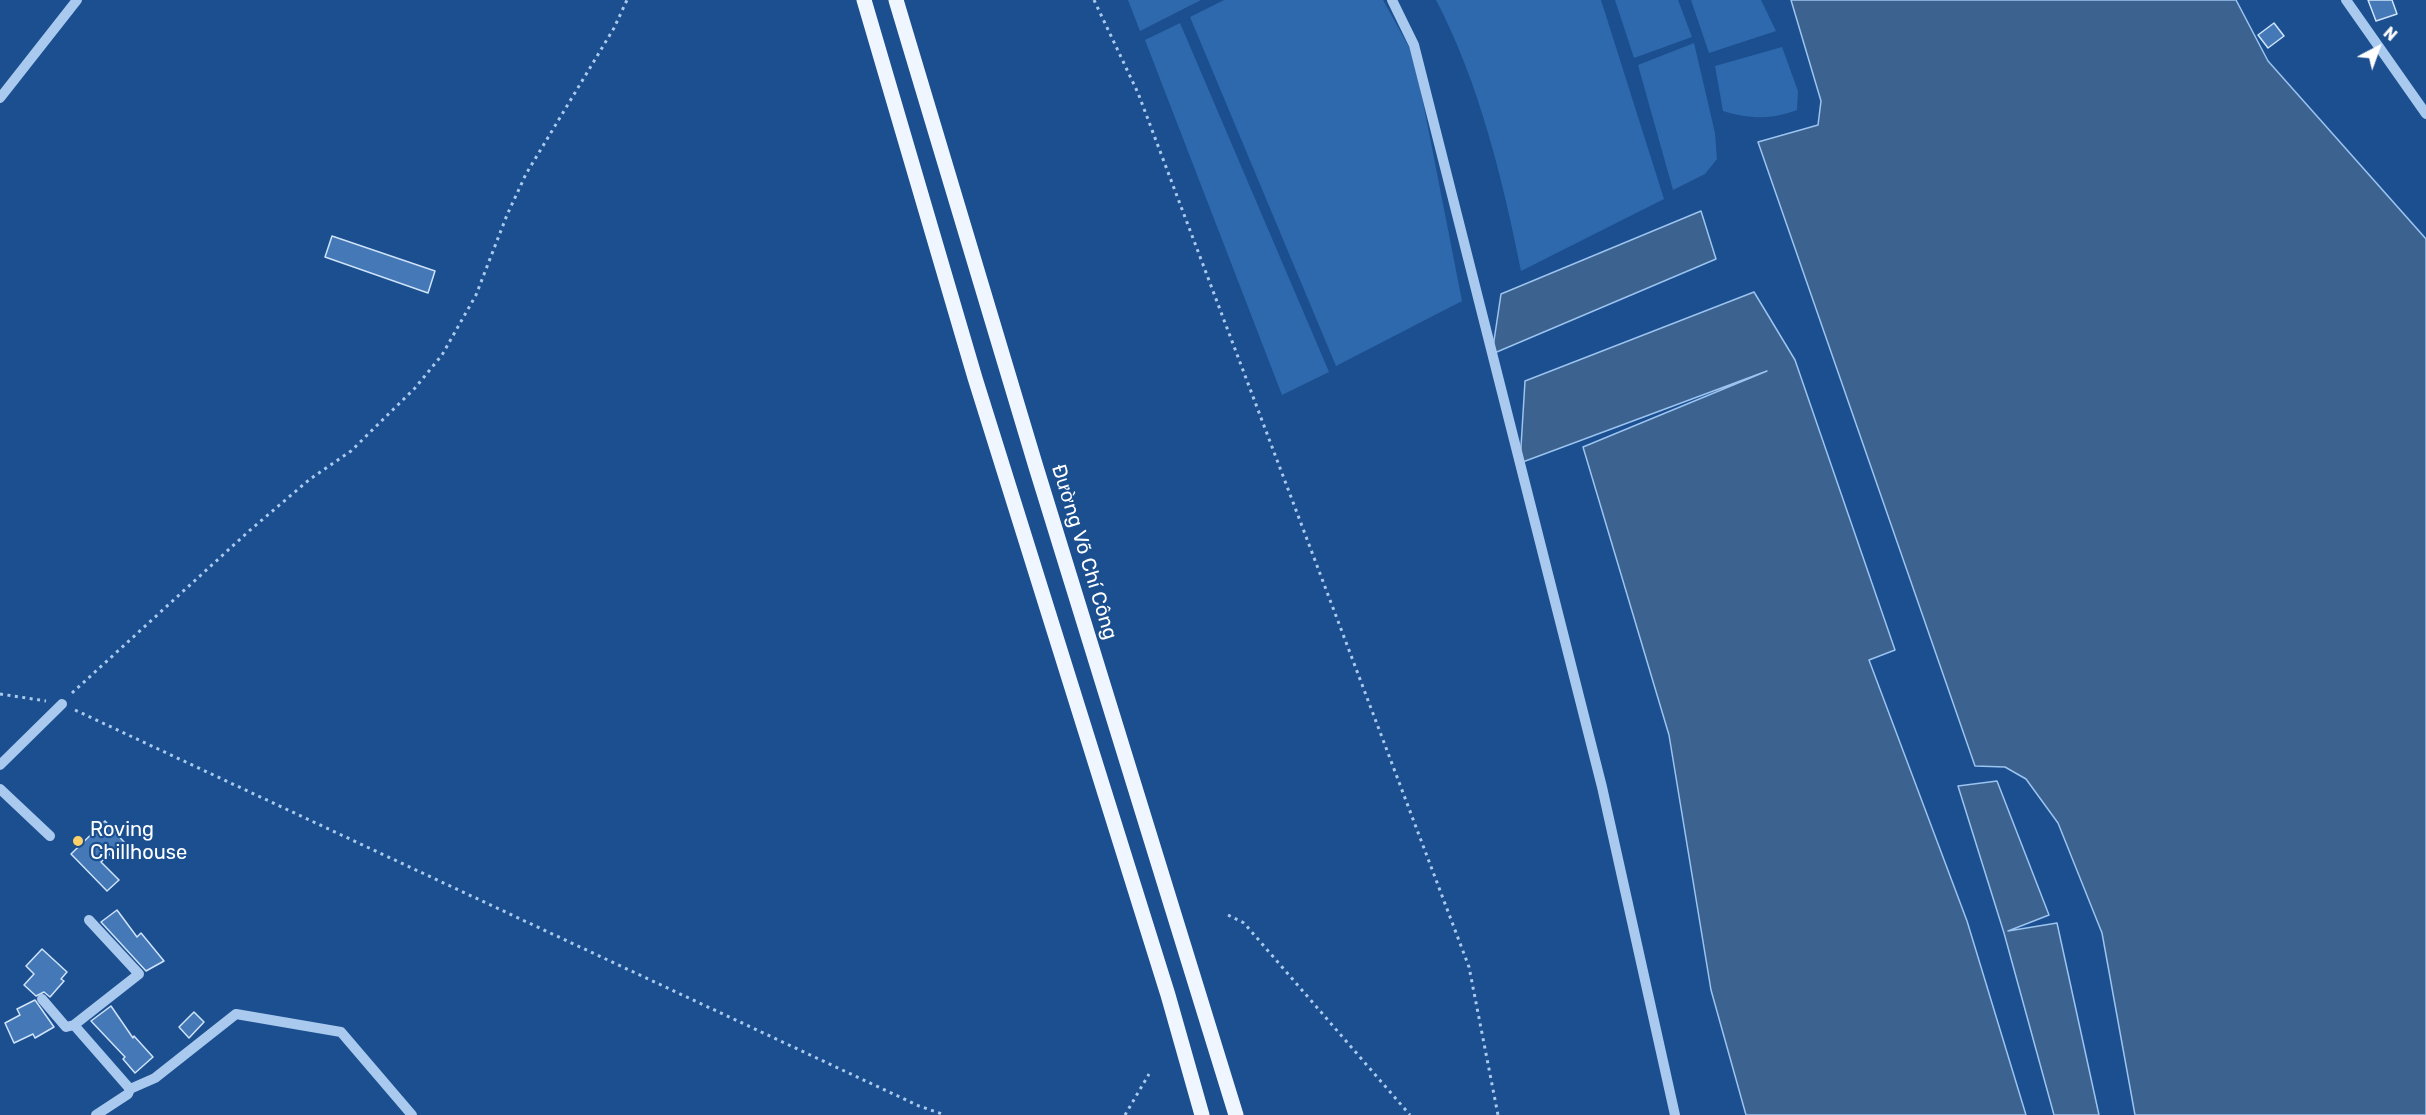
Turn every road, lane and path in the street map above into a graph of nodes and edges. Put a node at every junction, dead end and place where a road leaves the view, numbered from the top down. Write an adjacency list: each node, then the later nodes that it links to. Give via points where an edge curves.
1 (77, 0): 8 (street)
2 (627, 0): 11 (path, via 526,174 476,295 442,355 415,388 351,451 310,479 249,531)
3 (864, 0): 25 (main road, via 975,378)
4 (896, 0): 26 (main road, Đường Võ Chí Công)
5 (1094, 0): 28 (path, via 1138,93 1469,968)
6 (1392, 0): 29 (street, via 1414,45 1599,776)
7 (2346, 0): 9 (street)
8 (0, 98)
9 (2426, 114)
10 (0, 693): 11 (path)
11 (62, 704): 12 (street); 23 (path)
12 (0, 765)
13 (0, 789): 14 (street)
14 (50, 836)
15 (1228, 915): 27 (path, via 1244,923)
16 (89, 920): 18 (street, via 139,974)
17 (42, 999): 18 (street, via 66,1027)
18 (74, 1025): 20 (street)
19 (1149, 1074): 24 (path)
20 (130, 1089): 21 (street); 22 (street, via 155,1078 236,1014 340,1032)
21 (96, 1115)
22 (412, 1115)
23 (945, 1115)
24 (1125, 1115)
25 (1202, 1115)
26 (1236, 1115)
27 (1410, 1115)
28 (1498, 1115)
29 (1675, 1115)

